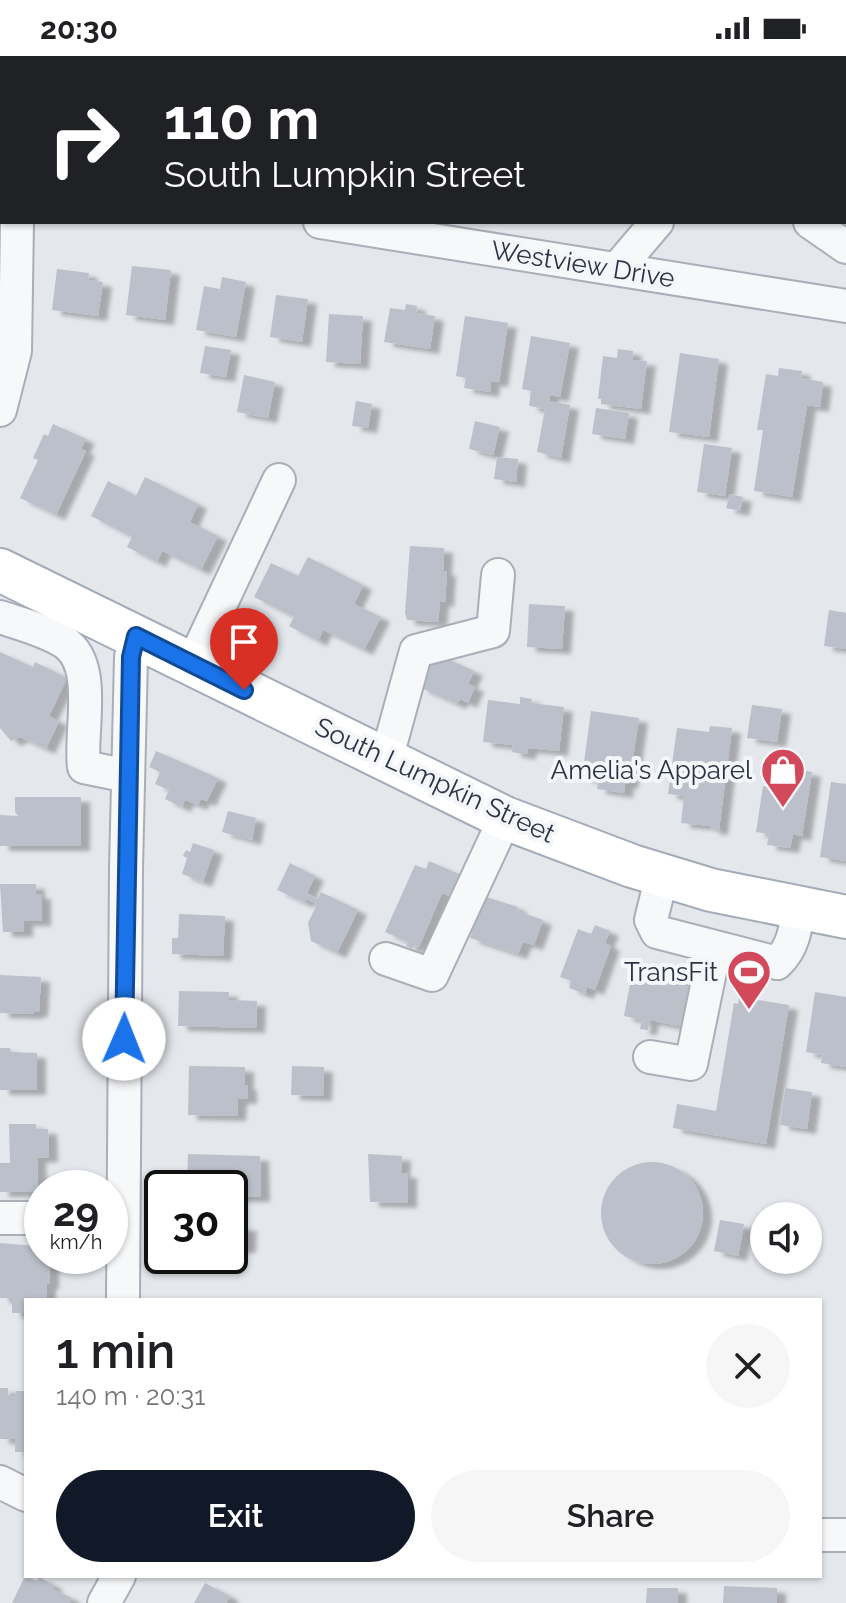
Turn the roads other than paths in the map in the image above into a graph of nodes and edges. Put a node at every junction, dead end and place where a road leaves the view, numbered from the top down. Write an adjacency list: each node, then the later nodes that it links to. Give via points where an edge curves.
1 (17, 224): 8 (street, via 15,351)
2 (333, 224): 6 (street, Westview Drive)
3 (655, 224): 6 (street)
4 (813, 224): 5 (street)
5 (846, 247)
6 (617, 269): 7 (street, Westview Drive)
7 (846, 306)
8 (0, 410)
9 (279, 480): 14 (street)
10 (0, 570): 13 (main road, South Lumpkin Street)
11 (498, 575): 15 (street, via 493,631 416,651)
12 (0, 617): 16 (street, via 67,643 76,654 85,692 84,767)
13 (136, 636): 14 (main road, South Lumpkin Street); 16 (street)
14 (192, 665): 15 (main road, South Lumpkin Street)
15 (386, 760): 17 (main road, South Lumpkin Street)
16 (128, 776): 24 (street)
17 (505, 818): 18 (main road, South Lumpkin Street); 22 (street, via 432,975)
18 (662, 875): 19 (main road, South Lumpkin Street); 21 (street, via 651,920 657,932)
19 (798, 908): 20 (main road, South Lumpkin Street); 21 (street, via 796,932 777,963)
20 (846, 917)
21 (715, 947): 23 (street, via 691,1064)
22 (386, 959)
23 (650, 1057)
24 (118, 1170)
25 (0, 1218): 26 (street)
26 (24, 1218)
27 (121, 1274): 28 (street)
28 (123, 1298)
29 (0, 1482): 30 (street)
30 (24, 1494)
31 (822, 1535): 32 (street)
32 (846, 1535)
33 (118, 1578): 34 (street)
34 (104, 1603)

